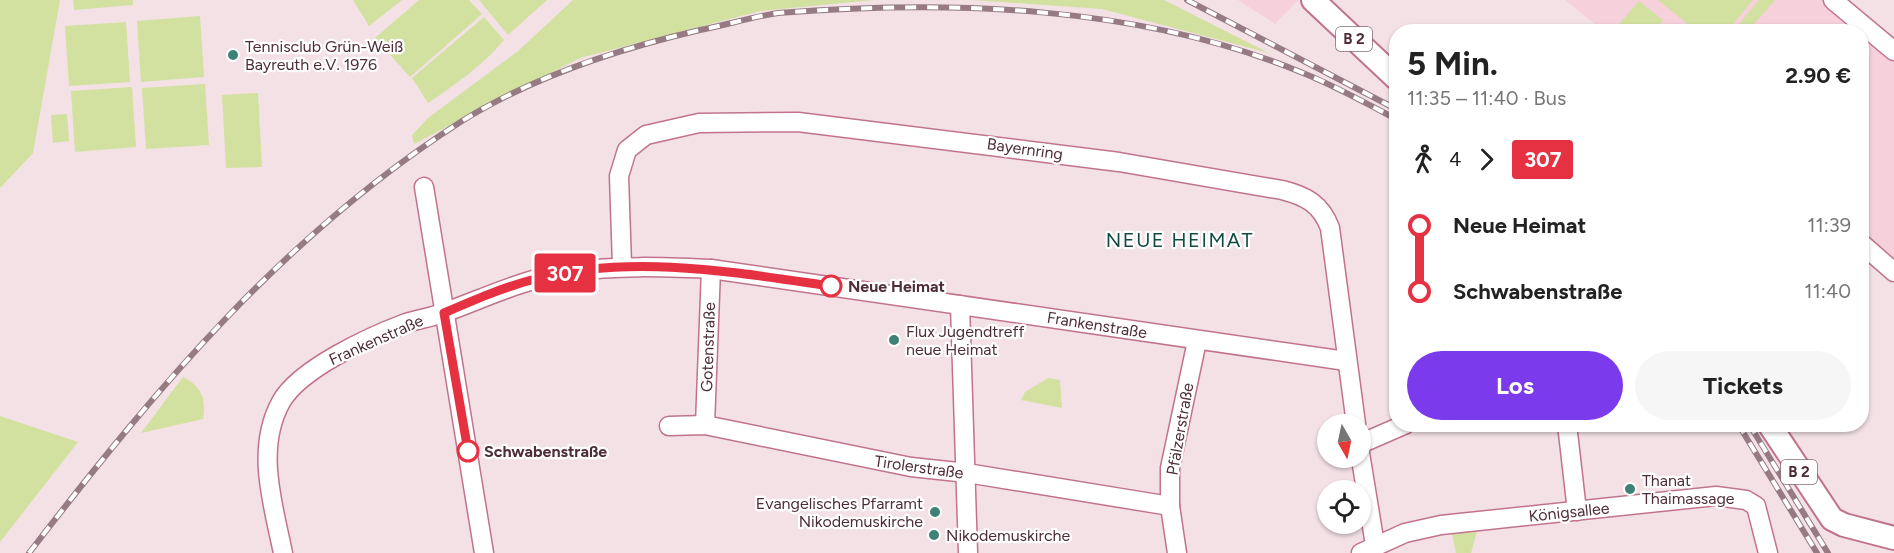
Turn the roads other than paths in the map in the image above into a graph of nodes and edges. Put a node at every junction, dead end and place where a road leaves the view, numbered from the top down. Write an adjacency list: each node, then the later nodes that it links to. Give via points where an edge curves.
1 (1313, 0): 6 (main road, B 2)
2 (1833, 0): 3 (street)
3 (1867, 24)
4 (1869, 25): 5 (street)
5 (1891, 41)
6 (1389, 71)
7 (424, 187): 13 (street)
8 (1869, 250): 11 (street)
9 (622, 265): 10 (street, Frankenstraße); 13 (street, Frankenstraße, via 534,279); 15 (street, Bayernring, via 619,176 627,150 646,135 699,123 798,122 1119,162 1307,197 1330,228)
10 (711, 269): 12 (street, Frankenstraße); 17 (street, Gotenstraße)
11 (1894, 272)
12 (960, 305): 14 (street, Frankenstraße); 24 (street)
13 (444, 313): 29 (street, Frankenstraße, via 405,324 324,362 282,401 271,428 267,473); 30 (street)
14 (1197, 341): 15 (street, Frankenstraße); 25 (street, Pfälzerstraße, via 1170,468)
15 (1346, 361): 16 (street, Bayernring)
16 (1354, 414)
17 (705, 425): 18 (street, Tirolerstraße); 24 (street, Tirolerstraße, via 837,454)
18 (669, 426)
19 (1389, 431): 22 (street)
20 (1568, 432): 26 (street)
21 (1773, 432): 27 (main road, B 2, via 1832,519)
22 (1371, 439)
23 (1361, 468): 28 (street)
24 (967, 473): 25 (street, Tirolerstraße); 31 (street)
25 (1170, 506): 32 (street, Pfälzerstraße)
26 (1577, 511): 28 (street, Königsallee, via 1441,525 1405,532); 33 (street, Königsallee, via 1716,496 1746,500 1756,506)
27 (1894, 538)
28 (1368, 549)
29 (283, 553)
30 (484, 553)
31 (968, 553)
32 (1177, 553)
33 (1768, 553)

